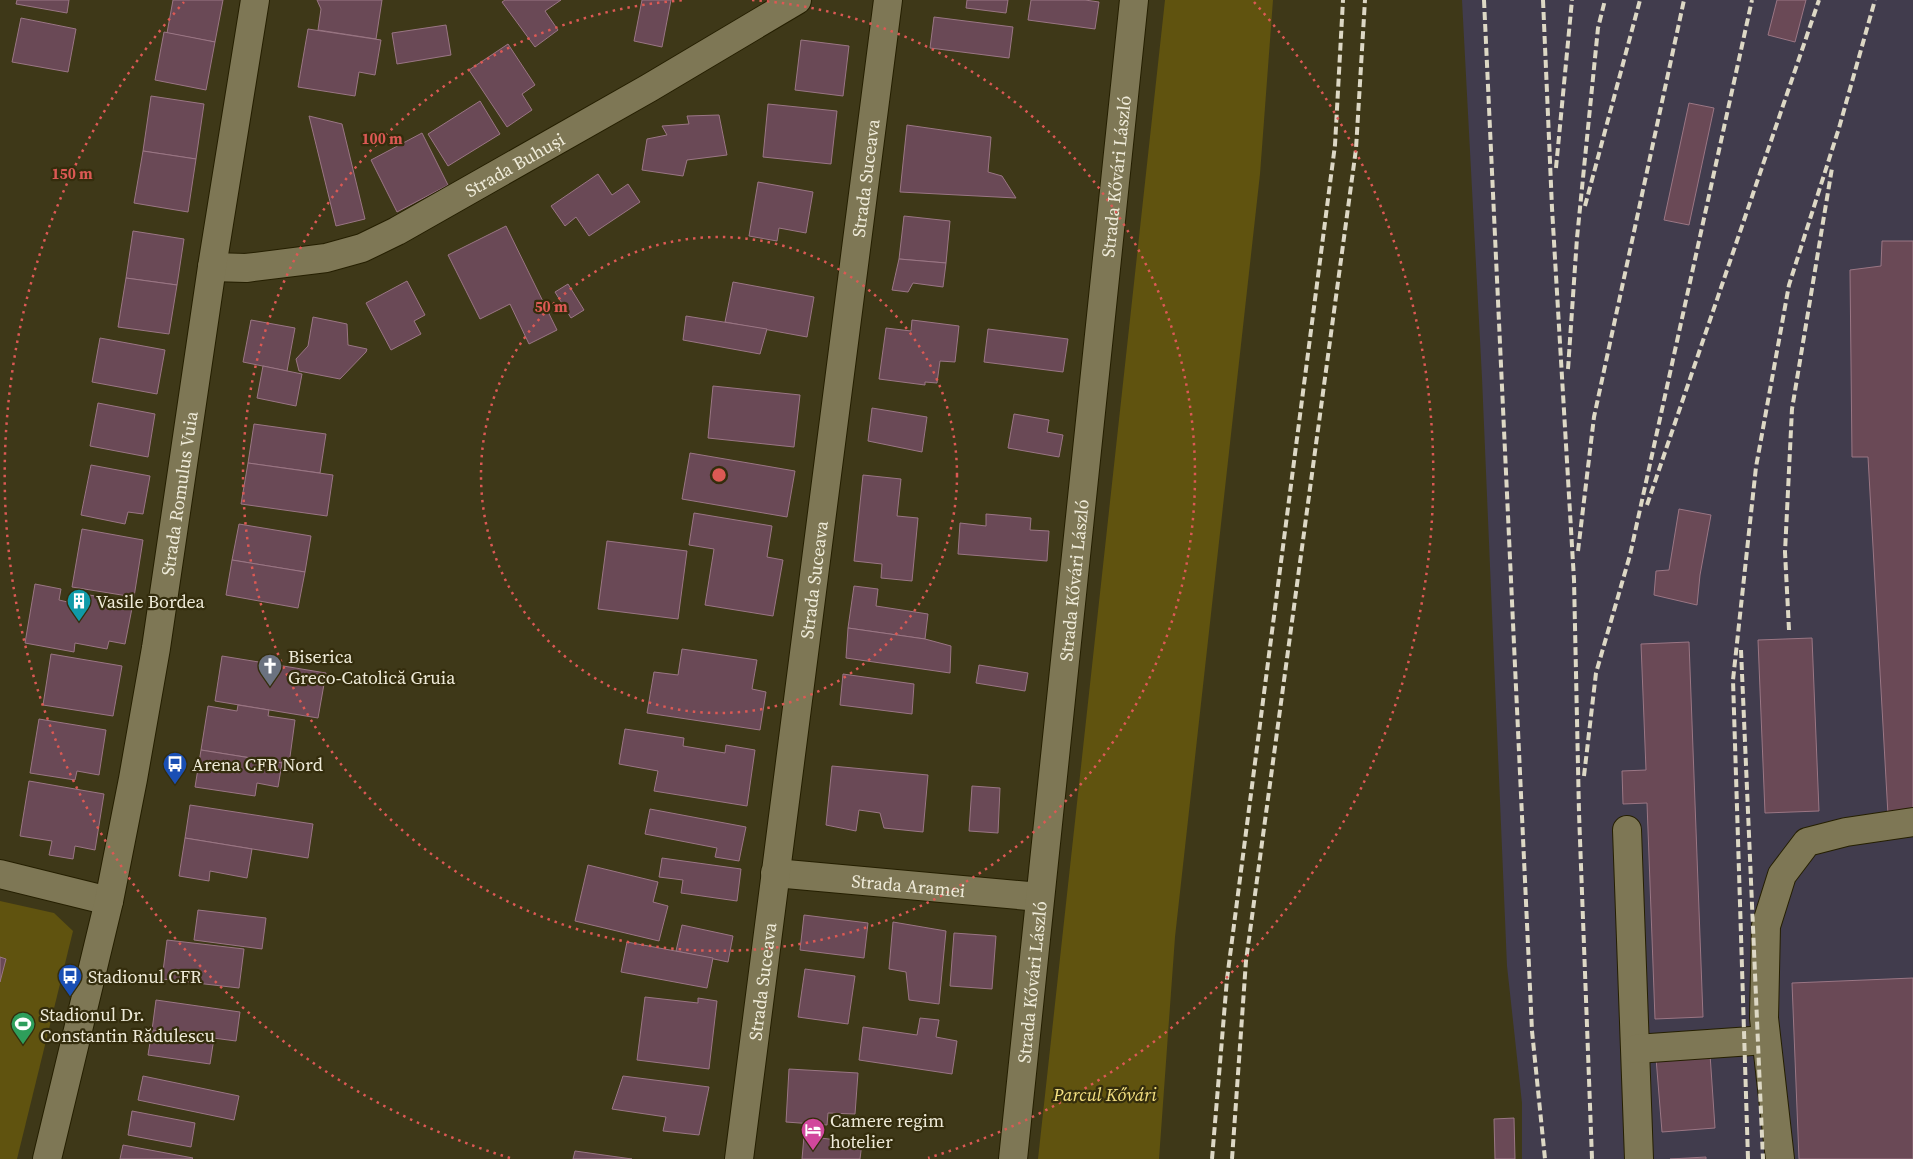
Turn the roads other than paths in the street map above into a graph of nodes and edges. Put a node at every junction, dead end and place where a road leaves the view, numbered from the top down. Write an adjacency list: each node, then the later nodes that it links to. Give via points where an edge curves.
1 (255, 0): 5 (street, Strada Romulus Vuia)
2 (797, 0): 5 (street, Strada Buhuși, via 649,88 362,248 326,258 246,268)
3 (888, 0): 8 (street, Strada Suceava)
4 (1134, 0): 10 (street, Strada Kővári László)
5 (212, 268): 11 (street, Strada Romulus Vuia, via 156,648)
6 (1913, 822): 12 (street, via 1846,832 1807,842 1782,875 1766,926)
7 (1627, 830): 13 (street)
8 (775, 873): 10 (street, Strada Aramei); 15 (street, Strada Suceava)
9 (0, 874): 11 (street)
10 (1040, 898): 16 (street, Strada Kővári László)
11 (109, 901): 14 (street, Strada Romulus Vuia)
12 (1766, 1040): 13 (street); 18 (street)
13 (1636, 1048): 17 (street)
14 (47, 1159)
15 (739, 1159)
16 (1013, 1159)
17 (1639, 1159)
18 (1780, 1159)

